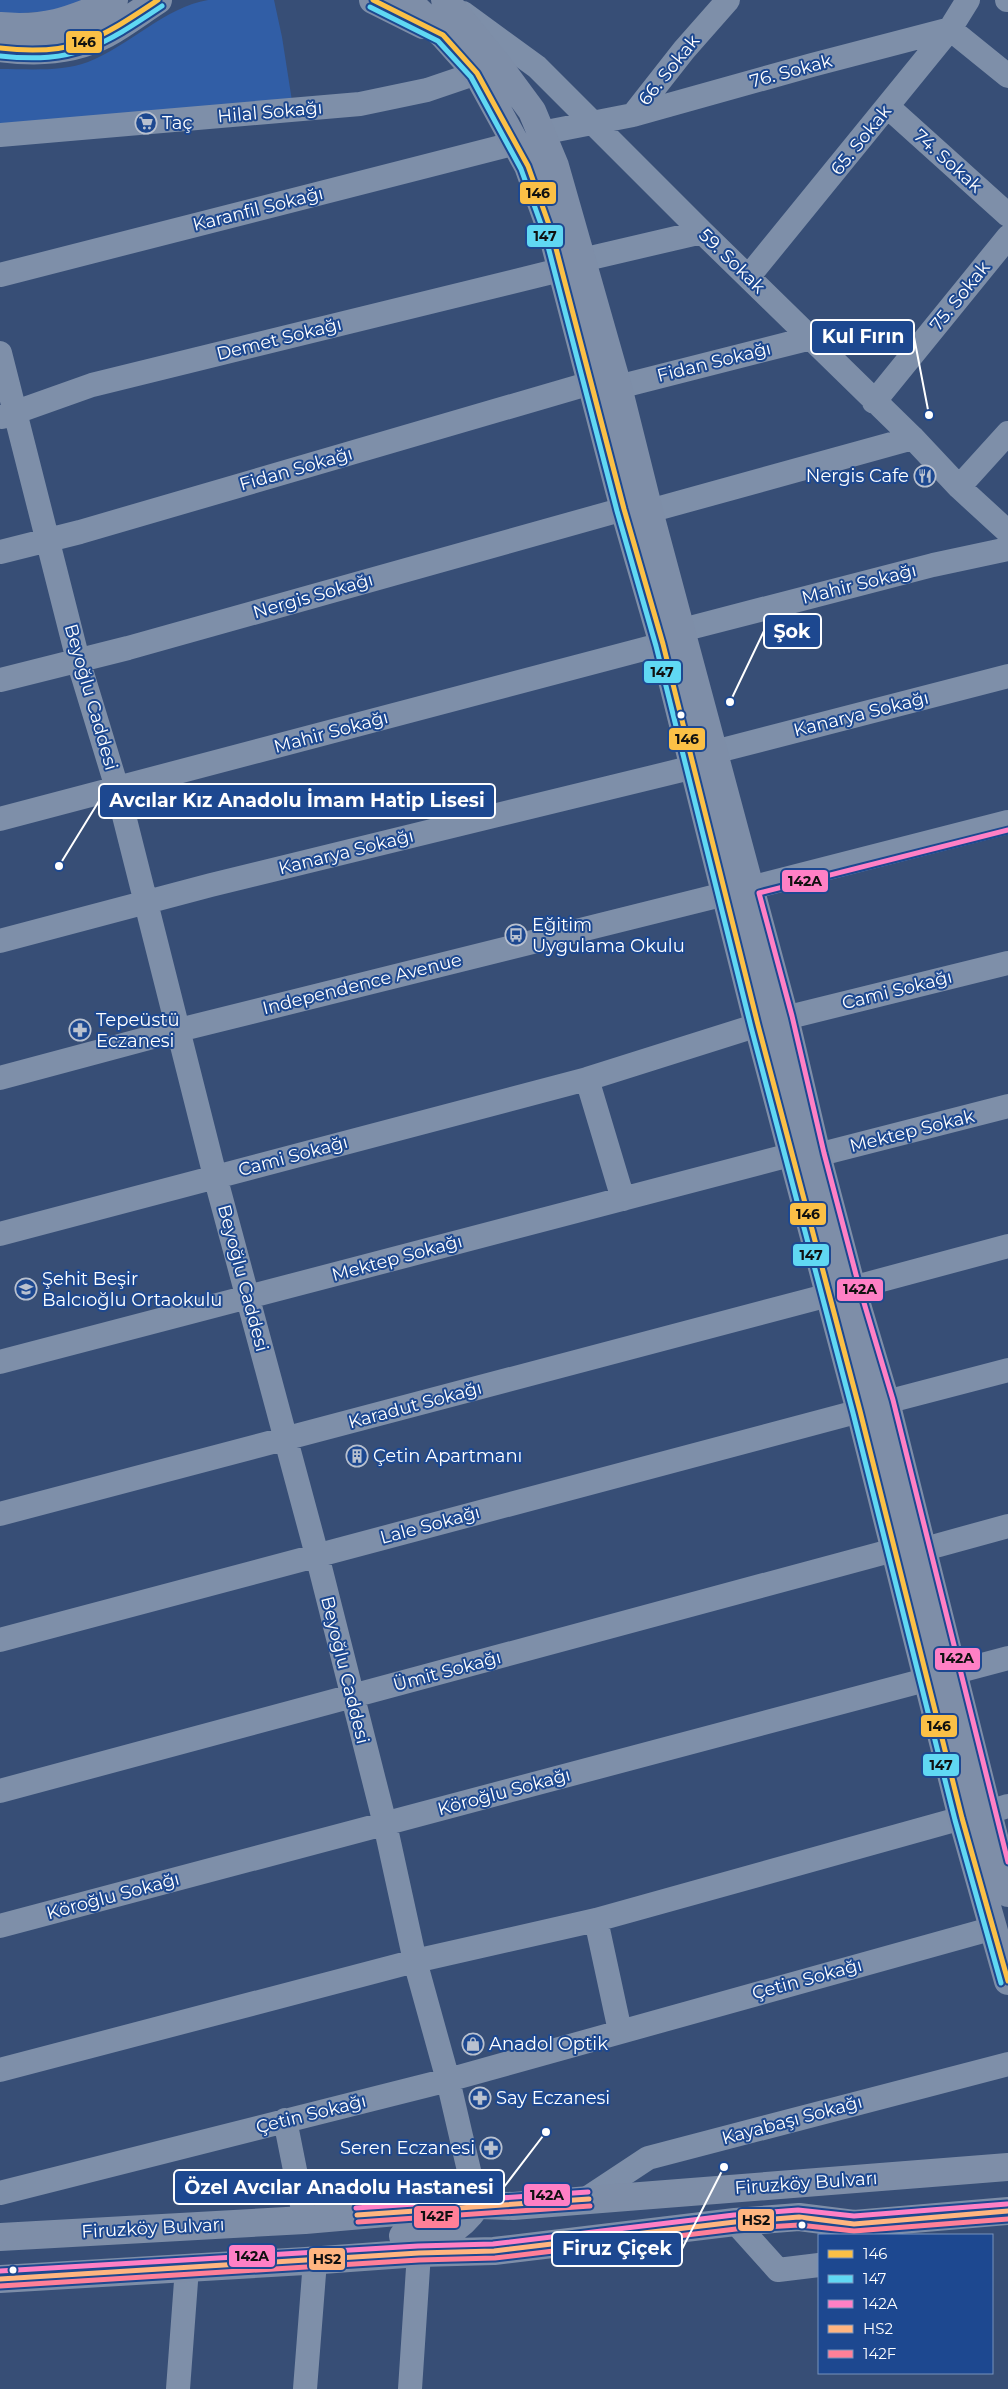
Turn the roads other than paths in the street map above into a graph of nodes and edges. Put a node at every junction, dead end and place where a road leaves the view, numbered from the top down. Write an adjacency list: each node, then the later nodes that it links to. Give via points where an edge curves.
1 (114, 0): 8 (main road, via 56,24 22,28)
2 (158, 0): 11 (main road, via 106,34 85,43 57,49)
3 (373, 0): 10 (main road)
4 (407, 0): 10 (main road)
5 (446, 0): 16 (street, 59. Sokak, via 537,67); 17 (main road, via 532,111)
6 (728, 0): 15 (street, 66. Sokak)
7 (968, 0): 9 (street, 65. Sokak)
8 (0, 26)
9 (950, 29): 13 (street); 14 (street, 65. Sokak); 15 (street, 76. Sokak)
10 (443, 34): 12 (main road)
11 (0, 48)
12 (477, 73): 18 (street, Hilal Sokağı, via 427,90 360,104); 19 (main road)
13 (1008, 76)
14 (888, 107): 20 (street, 74. Sokak); 25 (street, 65. Sokak)
15 (633, 115): 16 (street, 66. Sokak)
16 (594, 123): 17 (street, 66. Sokak); 21 (street, 59. Sokak)
17 (541, 133): 23 (main road, via 555,166)
18 (0, 135)
19 (516, 142): 23 (main road, via 552,233); 24 (street, Karanfil Sokağı)
20 (1008, 214)
21 (702, 232): 23 (street, Demet Sokağı); 25 (street, 59. Sokak)
22 (1008, 237): 30 (street, 75. Sokak)
23 (571, 265): 28 (main road); 29 (main road); 31 (street, Demet Sokağı, via 92,384)
24 (0, 275)
25 (749, 276): 26 (street, 59. Sokak)
26 (811, 338): 29 (street, Fidan Sokağı); 30 (street, 59. Sokak)
27 (0, 353): 31 (street, Beyoğlu Caddesi)
28 (591, 383): 35 (main road); 37 (street, Fidan Sokağı, via 80,532)
29 (618, 387): 35 (main road)
30 (874, 402): 33 (street, 59. Sokak)
31 (8, 415): 37 (street, Beyoğlu Caddesi)
32 (1008, 433): 34 (street)
33 (914, 438): 34 (street, 59. Sokak); 35 (street, Nergis Sokağı)
34 (960, 487): 36 (street, 59. Sokak)
35 (637, 510): 40 (main road); 41 (street, Nergis Sokağı)
36 (1008, 532)
37 (47, 538): 39 (street, Fidan Sokağı); 41 (street, Beyoğlu Caddesi)
38 (1008, 549): 40 (street, Mahir Sokağı, via 933,565)
39 (0, 552)
40 (672, 637): 44 (main road); 45 (street, Mahir Sokağı)
41 (78, 660): 43 (street, Nergis Sokağı); 45 (street, Beyoğlu Caddesi)
42 (1008, 676): 44 (street, Kanarya Sokağı)
43 (0, 680)
44 (704, 759): 48 (main road); 49 (street, Kanarya Sokağı)
45 (118, 788): 46 (street, Mahir Sokağı); 49 (street, Beyoğlu Caddesi)
46 (0, 819)
47 (1008, 822): 48 (street, Independence Avenue)
48 (738, 891): 52 (main road); 53 (main road); 54 (street, Independence Avenue)
49 (145, 903): 50 (street, Kanarya Sokağı); 54 (street, Beyoğlu Caddesi)
50 (0, 941)
51 (1008, 963): 52 (street, Cami Sokağı)
52 (786, 1018): 58 (main road)
53 (758, 1025): 56 (street, Cami Sokağı); 58 (main road)
54 (179, 1030): 55 (street, Independence Avenue); 59 (street, Beyoğlu Caddesi)
55 (0, 1078)
56 (587, 1079): 59 (street, Cami Sokağı); 60 (street)
57 (1008, 1106): 58 (street, Mektep Sokak)
58 (805, 1155): 60 (street, Mektep Sokağı); 63 (main road)
59 (215, 1176): 61 (street, Cami Sokağı); 64 (street, Beyoğlu Caddesi)
60 (623, 1199): 64 (street, Mektep Sokağı)
61 (0, 1234)
62 (1008, 1246): 63 (street, Karadut Sokağı)
63 (840, 1292): 67 (main road); 68 (main road); 69 (street, Karadut Sokağı)
64 (249, 1297): 65 (street, Mektep Sokağı); 69 (street, Beyoğlu Caddesi)
65 (0, 1362)
66 (1008, 1370): 67 (street)
67 (886, 1402): 73 (main road)
68 (860, 1411): 72 (main road); 74 (street, Lale Sokağı)
69 (285, 1439): 70 (street, Karadut Sokağı); 74 (street, Beyoğlu Caddesi)
70 (0, 1514)
71 (1008, 1526): 73 (street)
72 (894, 1550): 78 (main road); 79 (street, Ümit Sokağı)
73 (921, 1550): 77 (main road)
74 (317, 1555): 75 (street, Lale Sokağı); 79 (street, Beyoğlu Caddesi)
75 (0, 1640)
76 (1008, 1658): 77 (street, Köroğlu Sokağı)
77 (953, 1673): 78 (street, Köroğlu Sokağı); 81 (main road)
78 (927, 1680): 82 (main road); 83 (street, Köroğlu Sokağı)
79 (351, 1696): 80 (street, Ümit Sokağı); 83 (street, Beyoğlu Caddesi)
80 (0, 1791)
81 (998, 1809): 84 (main road)
82 (962, 1818): 85 (street); 87 (main road)
83 (385, 1824): 86 (street, Köroğlu Sokağı); 88 (street, Beyoğlu Caddesi)
84 (1008, 1893)
85 (596, 1920): 88 (street); 90 (street)
86 (0, 1926)
87 (994, 1928): 89 (main road); 90 (street, Çetin Sokağı)
88 (415, 1961): 92 (street); 93 (street, Beyoğlu Caddesi)
89 (1008, 1981)
90 (620, 2031): 93 (street, Çetin Sokağı)
91 (1008, 2064): 98 (street, Kayabaşı Sokağı, via 648,2158)
92 (0, 2070)
93 (448, 2080): 94 (street, Çetin Sokağı); 99 (street, Beyoğlu Caddesi)
94 (285, 2120): 96 (street, Çetin Sokağı); 102 (street)
95 (1008, 2167): 98 (main road, Firuzköy Bulvarı)
96 (0, 2193)
97 (1008, 2198): 104 (main road, via 927,2203 899,2209)
98 (586, 2199): 99 (main road, Firuzköy Bulvarı, via 513,2206)
99 (477, 2205): 101 (main road, Firuzköy Bulvarı); 107 (main road, via 458,2229 345,2242)
100 (1008, 2211): 104 (main road, Firuzköy Bulvarı)
101 (365, 2214): 102 (main road, Firuzköy Bulvarı); 109 (main road, via 312,2234 199,2245 191,2251)
102 (305, 2220): 105 (main road, Firuzköy Bulvarı)
103 (734, 2222): 104 (main road, Firuzköy Bulvarı, via 799,2217); 106 (main road, Firuzköy Bulvarı, via 494,2251); 108 (street, via 778,2270)
104 (858, 2227)
105 (0, 2237)
106 (419, 2253): 107 (main road, Firuzköy Bulvarı); 113 (street)
107 (319, 2261): 109 (main road, Firuzköy Bulvarı); 112 (street)
108 (818, 2265)
109 (187, 2268): 110 (main road, Firuzköy Bulvarı); 111 (street)
110 (0, 2279)
111 (178, 2389)
112 (305, 2389)
113 (410, 2389)

